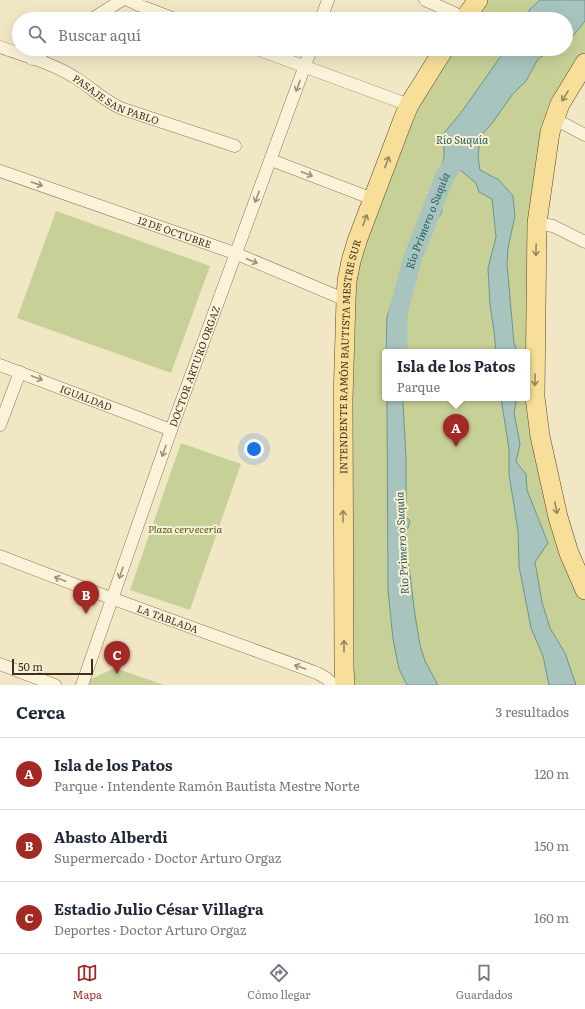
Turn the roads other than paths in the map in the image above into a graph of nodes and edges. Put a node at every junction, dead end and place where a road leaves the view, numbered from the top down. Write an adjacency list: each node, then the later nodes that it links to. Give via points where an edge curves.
1 (122, 0): 6 (street)
2 (128, 0): 7 (street)
3 (328, 0): 8 (street)
4 (424, 0): 9 (street)
5 (478, 0): 10 (main road)
6 (103, 12)
7 (157, 12)
8 (324, 12)
9 (451, 12)
10 (469, 12)
11 (0, 47): 12 (street, PASAJE SAN PABLO)
12 (12, 52)
13 (24, 56): 18 (street, PASAJE SAN PABLO)
14 (36, 56): 18 (street)
15 (276, 56): 20 (street)
16 (309, 56): 20 (street, DOCTOR ARTURO ORGAZ)
17 (440, 56): 21 (main road, INTENDENTE RAMÓN BAUTISTA MESTRE SUR)
18 (32, 59): 24 (street, PASAJE SAN PABLO, via 75,77 123,110)
19 (585, 63): 22 (main road, one-way to 22, via 560,104)
20 (305, 67): 21 (street); 25 (street, DOCTOR ARTURO ORGAZ, one-way to 25)
21 (409, 105): 27 (main road, INTENDENTE RAMÓN BAUTISTA MESTRE SUR, one-way to 21)
22 (555, 119): 23 (street); 28 (main road, via 550,132)
23 (585, 134)
24 (235, 146)
25 (271, 160): 27 (street, one-way to 27); 30 (street, DOCTOR ARTURO ORGAZ, one-way to 30)
26 (0, 171): 30 (street, 12 DE OCTUBRE, one-way to 30)
27 (373, 199): 31 (main road, INTENDENTE RAMÓN BAUTISTA MESTRE SUR, one-way to 27, via 351,261)
28 (537, 222): 29 (street, via 553,226); 37 (main road, one-way to 37, via 537,416 561,529)
29 (585, 242)
30 (237, 254): 31 (street, 12 DE OCTUBRE, one-way to 31); 35 (street, DOCTOR ARTURO ORGAZ)
31 (346, 300): 43 (main road, INTENDENTE RAMÓN BAUTISTA MESTRE SUR, one-way to 31, via 343,399)
32 (0, 365): 33 (street, IGUALDAD)
33 (20, 372): 34 (street); 35 (street, IGUALDAD, one-way to 35)
34 (0, 425)
35 (171, 430): 38 (street, DOCTOR ARTURO ORGAZ, one-way to 38)
36 (0, 556): 38 (street, LA TABLADA, one-way to 36)
37 (585, 590)
38 (112, 599): 41 (street, DOCTOR ARTURO ORGAZ); 42 (street, LA TABLADA, one-way to 38, via 317,673)
39 (0, 664): 40 (street)
40 (55, 685)
41 (82, 685)
42 (334, 685)
43 (345, 685)

